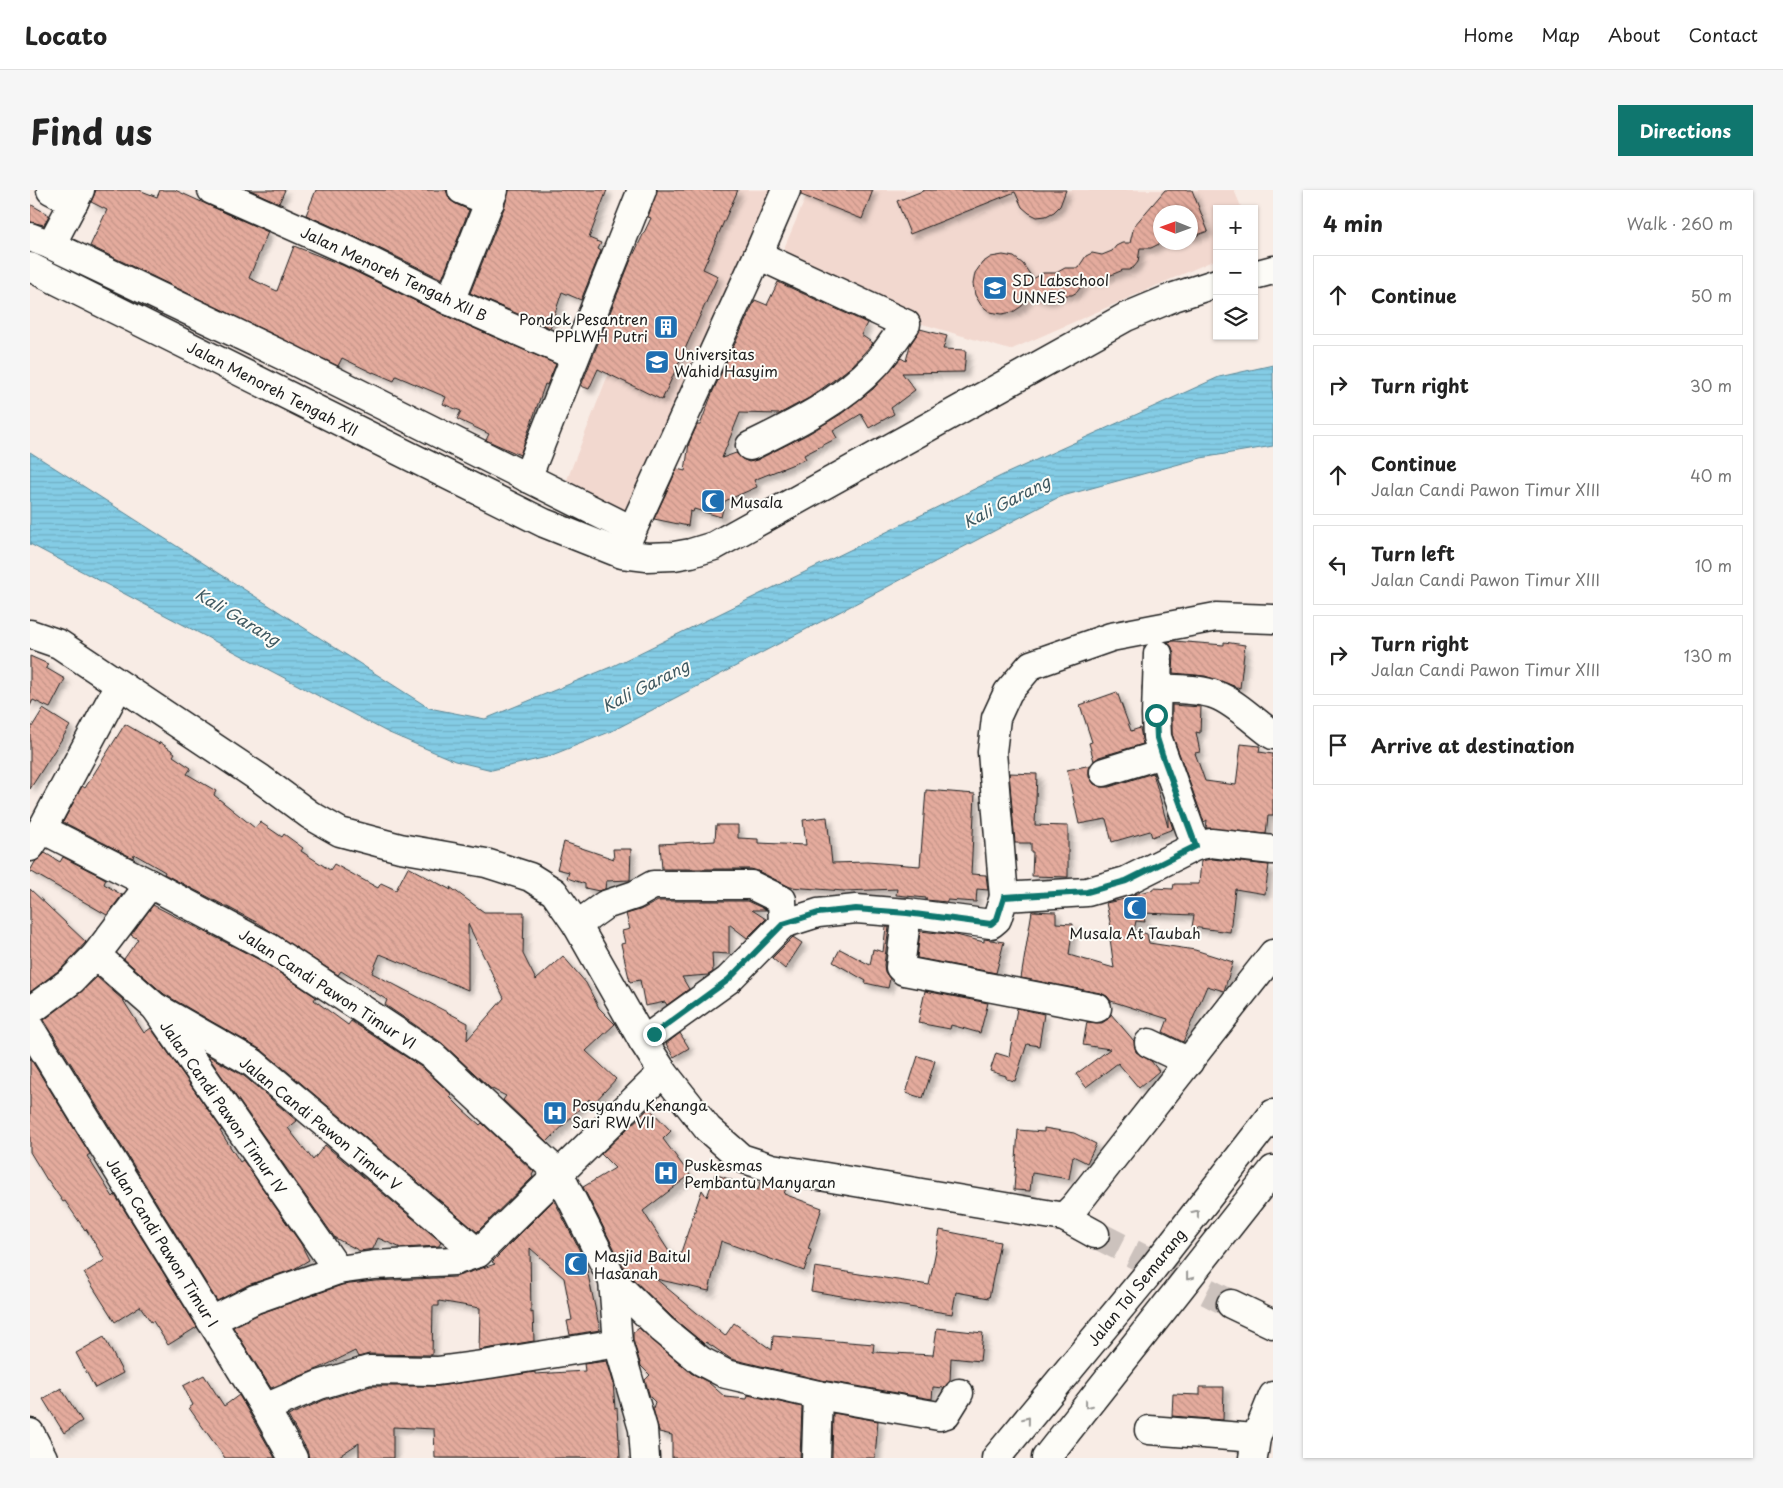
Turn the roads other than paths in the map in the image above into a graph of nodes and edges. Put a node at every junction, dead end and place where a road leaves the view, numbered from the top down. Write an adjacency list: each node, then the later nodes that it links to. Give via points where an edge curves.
1 (212, 190): 13 (main road, Jalan Menoreh Tengah XII B)
2 (462, 190): 6 (main road)
3 (642, 190): 14 (main road)
4 (786, 190): 8 (main road)
5 (68, 194): 7 (main road)
6 (492, 196): 13 (main road)
7 (40, 241): 16 (main road, via 288,358)
8 (758, 256): 15 (main road, via 906,324 876,364 834,401); 17 (main road)
9 (30, 267): 18 (main road, Jalan Menoreh Tengah XII, via 544,523)
10 (1273, 270): 11 (main road)
11 (1258, 274)
12 (1213, 284): 18 (main road, Jalan Menoreh Tengah XII, via 1126,317 714,546 674,556)
13 (450, 301): 14 (main road, Jalan Menoreh Tengah XII B)
14 (575, 356): 16 (main road)
15 (750, 446)
16 (527, 478): 17 (main road)
17 (632, 530): 18 (main road)
18 (622, 554)
19 (1273, 619): 31 (main road, via 1216,617 1111,637 1031,665 1008,692 996,718 992,752)
20 (30, 634): 22 (main road, via 59,644)
21 (1158, 654): 23 (main road)
22 (120, 685): 27 (main road); 34 (main road, via 310,815 340,832 400,848 486,863 530,877 554,892)
23 (1158, 688): 24 (main road, via 1216,695 1237,707); 25 (main road, via 1157,738)
24 (1273, 736)
25 (1162, 754): 26 (main road); 28 (main road)
26 (1104, 772)
27 (37, 828): 30 (main road, Jalan Candi Pawon Timur VI)
28 (1196, 846): 29 (main road, via 1211,842); 31 (main road, via 1126,881 1087,892)
29 (1273, 850)
30 (150, 884): 36 (main road); 47 (main road, Jalan Candi Pawon Timur VI, via 268,947 433,1056)
31 (1004, 897): 32 (main road, via 997,919 991,924)
32 (907, 913): 33 (main road, via 856,909 818,913); 38 (main road, via 900,967 904,972)
33 (783, 924): 34 (main road, via 782,900 751,885 653,885 605,906); 41 (main road, via 728,980)
34 (577, 925): 41 (main road)
35 (1273, 954): 43 (main road)
36 (96, 955): 37 (main road, Jalan Candi Pawon Timur IV); 39 (main road, via 72,980)
37 (154, 1007): 50 (main road, Jalan Candi Pawon Timur V, via 253,1063); 51 (main road, Jalan Candi Pawon Timur IV)
38 (1097, 1008)
39 (30, 1011)
40 (30, 1028): 54 (main road, Jalan Candi Pawon Timur I)
41 (642, 1041): 44 (main road)
42 (1149, 1042): 43 (main road)
43 (1189, 1062): 48 (main road)
44 (663, 1072): 47 (main road); 48 (main road, via 708,1128 741,1158 772,1168)
45 (1273, 1114): 68 (main road, Jalan Tol Semarang, one-way to 45, via 1153,1268)
46 (1273, 1170): 69 (main road, one-way to 69)
47 (559, 1174): 50 (main road); 52 (main road)
48 (1064, 1217): 49 (main road)
49 (1094, 1234)
50 (478, 1253): 51 (main road, via 454,1261)
51 (338, 1270): 54 (main road, via 255,1299)
52 (613, 1281): 56 (main road); 58 (main road, via 662,1329 702,1361 726,1374)
53 (1231, 1304): 55 (main road)
54 (210, 1321): 60 (main road, Jalan Candi Pawon Timur I)
55 (1273, 1324)
56 (618, 1343): 60 (main road, via 436,1371 369,1370 319,1385); 66 (main road, via 643,1429)
57 (959, 1393): 58 (main road, via 946,1414 939,1416)
58 (818, 1395): 67 (main road)
59 (1273, 1396): 63 (main road)
60 (266, 1408): 65 (main road, Jalan Candi Pawon Timur I)
61 (1149, 1430): 63 (main road)
62 (30, 1433): 64 (main road)
63 (1254, 1448)
64 (43, 1458)
65 (293, 1458)
66 (645, 1458)
67 (816, 1458)
68 (996, 1458)
69 (1046, 1458)

